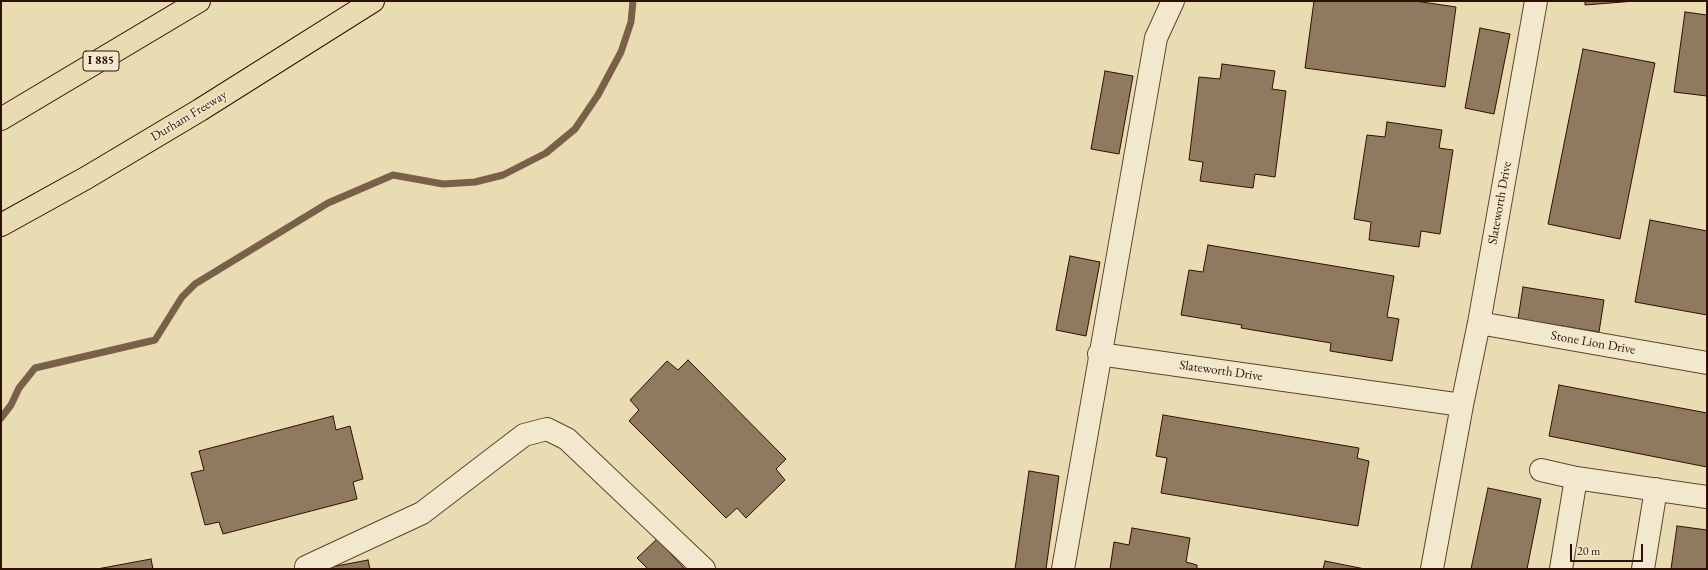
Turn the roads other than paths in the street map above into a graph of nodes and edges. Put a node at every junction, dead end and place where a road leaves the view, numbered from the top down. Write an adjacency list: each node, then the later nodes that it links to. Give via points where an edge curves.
1 (199, 1): 5 (highway, I 885)
2 (373, 1): 6 (highway, Durham Freeway, via 200,110)
3 (1173, 1): 8 (street, via 1156,38)
4 (1536, 1): 7 (street, Slateworth Drive)
5 (1, 119)
6 (1, 226)
7 (1480, 323): 9 (street, Stone Lion Drive); 10 (street, Slateworth Drive)
8 (1099, 354): 10 (street, Slateworth Drive); 17 (street)
9 (1707, 363)
10 (1462, 405): 18 (street, Slateworth Drive)
11 (1541, 470): 12 (street)
12 (1576, 478): 13 (street); 19 (street)
13 (1656, 489): 14 (street); 20 (street)
14 (1707, 497)
15 (303, 568): 16 (street, via 422,513 524,435 547,429 567,439)
16 (704, 569)
17 (1063, 569)
18 (1432, 569)
19 (1561, 569)
20 (1643, 569)

